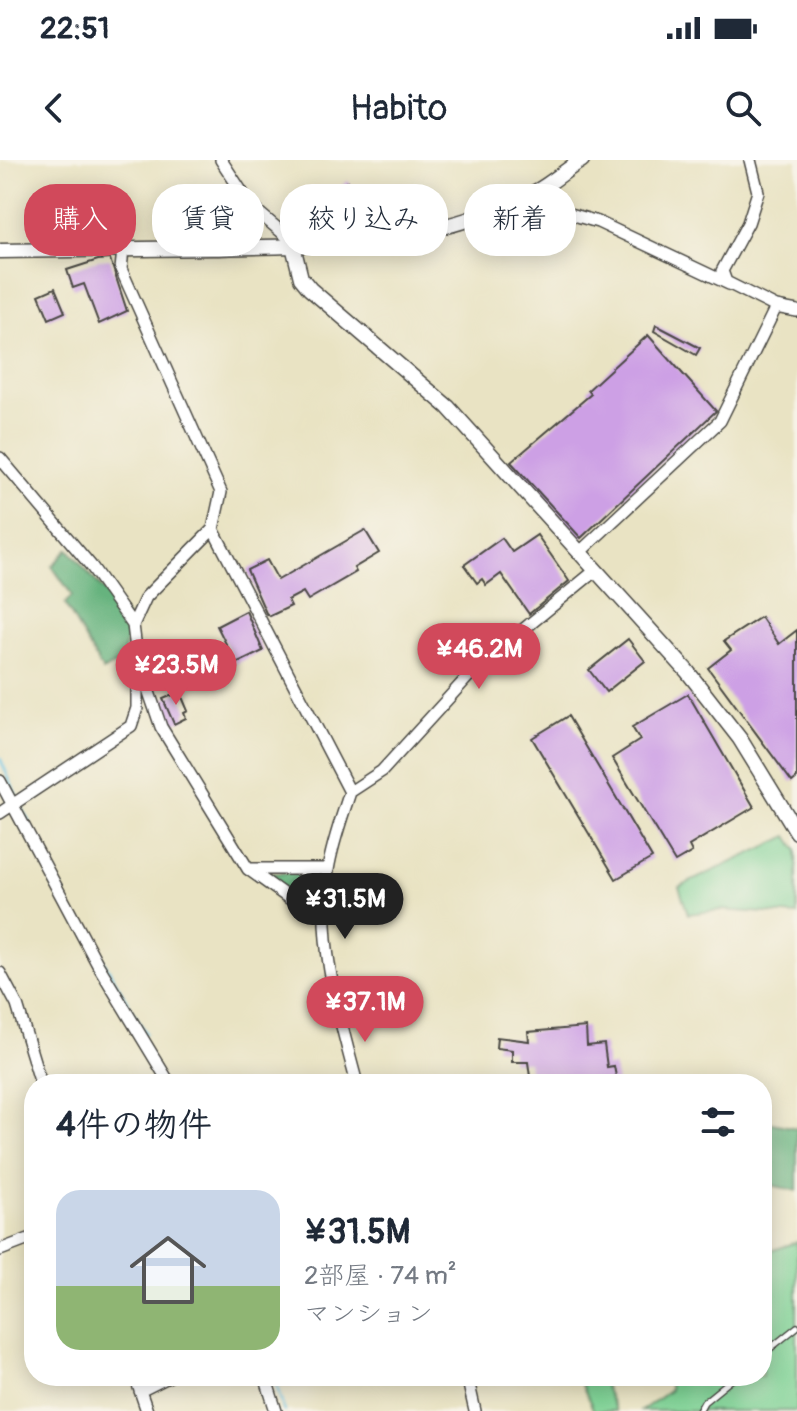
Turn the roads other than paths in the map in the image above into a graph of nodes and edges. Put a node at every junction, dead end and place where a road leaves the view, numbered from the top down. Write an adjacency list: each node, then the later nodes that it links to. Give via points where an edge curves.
1 (221, 160): 6 (street, via 251,206)
2 (582, 160): 4 (street)
3 (750, 160): 13 (street, via 758,192 722,271)
4 (547, 184)
5 (576, 216): 13 (street)
6 (280, 232)
7 (280, 246): 8 (street)
8 (136, 250)
9 (0, 251): 10 (street)
10 (24, 251)
11 (122, 256): 17 (street, via 121,269 221,492)
12 (297, 256): 18 (street, via 301,278 310,289 448,407)
13 (729, 284): 14 (street)
14 (776, 307): 15 (street); 18 (street, via 720,421)
15 (797, 311)
16 (0, 458): 20 (street, via 92,567)
17 (213, 529): 20 (street, via 146,597); 23 (street)
18 (580, 552): 19 (street)
19 (596, 570): 23 (street, via 475,669 382,771); 26 (street, via 708,695)
20 (133, 625): 21 (street)
21 (137, 657): 24 (street, via 137,708 131,726); 27 (street, via 161,727)
22 (0, 781): 24 (street)
23 (350, 792): 28 (street)
24 (11, 804): 25 (street); 32 (street)
25 (0, 813)
26 (797, 832)
27 (248, 869): 28 (street); 29 (street, via 297,904)
28 (328, 869): 29 (street)
29 (324, 915): 33 (street, via 338,1013)
30 (0, 973): 31 (street, via 17,1005)
31 (38, 1074)
32 (164, 1074)
33 (354, 1074)
34 (24, 1241): 35 (street)
35 (0, 1250)
36 (797, 1327): 37 (lane)
37 (772, 1347)
38 (138, 1386): 43 (street)
39 (150, 1386): 43 (street)
40 (268, 1386): 45 (street)
41 (469, 1386): 46 (street)
42 (724, 1386): 47 (lane)
43 (140, 1391): 44 (street)
44 (147, 1411)
45 (276, 1411)
46 (475, 1411)
47 (699, 1411)

